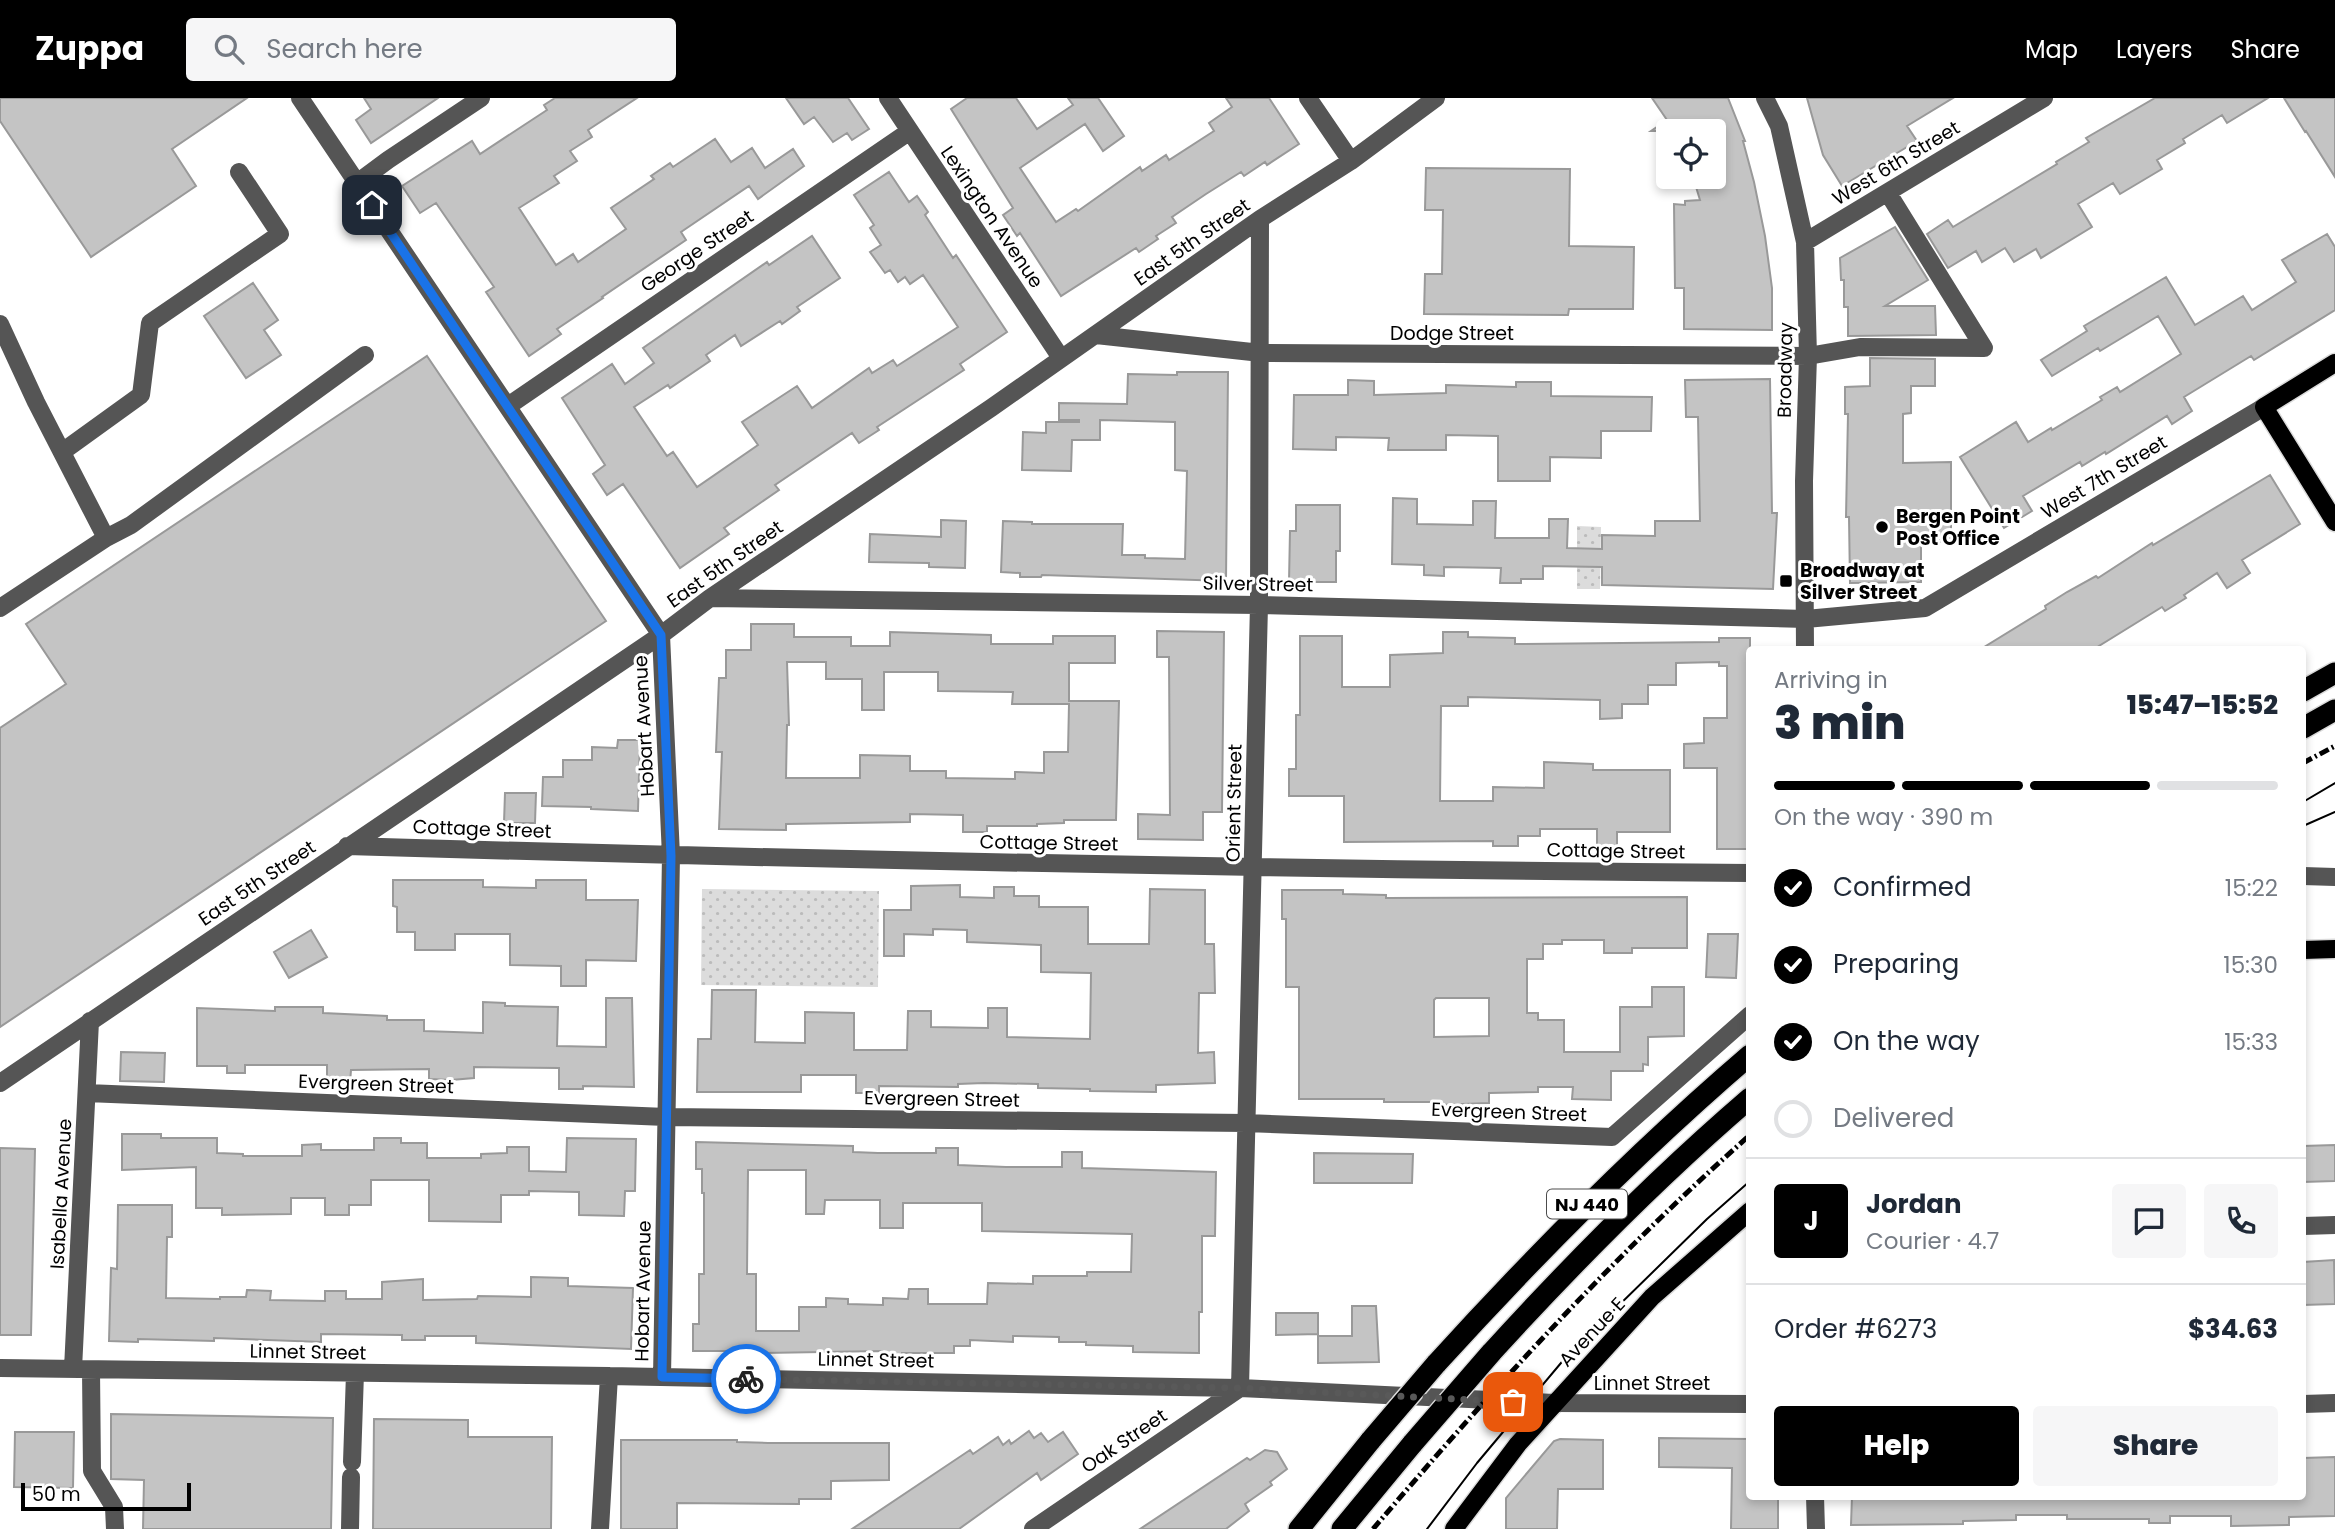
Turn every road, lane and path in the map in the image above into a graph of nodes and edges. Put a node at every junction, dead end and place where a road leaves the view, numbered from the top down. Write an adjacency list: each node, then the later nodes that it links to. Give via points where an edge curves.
1 (300, 98): 11 (street, Hobart Avenue)
2 (481, 98): 11 (street)
3 (888, 98): 8 (street, Lexington Avenue)
4 (1308, 98): 9 (street)
5 (1436, 98): 9 (street, East 5th Street)
6 (1765, 98): 14 (street, Broadway, via 1779,126)
7 (2044, 98): 12 (street, West 6th Street)
8 (910, 131): 20 (street, Lexington Avenue); 22 (street, George Street)
9 (1351, 161): 13 (street, East 5th Street)
10 (239, 172): 24 (street, via 280,234 150,323 141,395)
11 (357, 183): 22 (street, Hobart Avenue)
12 (1888, 193): 14 (street, West 6th Street); 19 (street, Dodge Street, via 1983,348 1860,347)
13 (1260, 219): 16 (street, East 5th Street); 17 (street, Orient Street)
14 (1805, 242): 19 (street, Broadway)
15 (0, 324): 24 (street)
16 (1096, 335): 17 (street, Dodge Street); 20 (street, East 5th Street)
17 (1261, 353): 19 (street, Dodge Street); 28 (street, Orient Street)
18 (365, 355): 26 (street, via 131,525)
19 (1808, 356): 30 (street, Broadway)
20 (1061, 358): 27 (street, East 5th Street)
21 (2335, 363): 23 (main road, West 7th Street)
22 (508, 406): 31 (street, Hobart Avenue)
23 (2264, 407): 25 (main road); 30 (street, West 7th Street, via 1925,608)
24 (62, 452): 26 (street)
25 (2335, 522)
26 (106, 538): 29 (street)
27 (710, 598): 28 (street, Silver Street); 31 (street, East 5th Street)
28 (1259, 605): 30 (street, Silver Street); 39 (street, Orient Street)
29 (0, 608)
30 (1806, 619): 32 (street, Broadway)
31 (661, 635): 37 (street, East 5th Street); 38 (street, Hobart Avenue)
32 (1805, 646)
33 (2335, 673): 34 (highway)
34 (2306, 689)
35 (2335, 710): 36 (highway)
36 (2306, 726)
37 (347, 846): 38 (street, Cottage Street); 46 (street, East 5th Street)
38 (671, 856): 39 (street, Cottage Street); 51 (street, Hobart Avenue)
39 (1254, 868): 40 (street, Cottage Street); 52 (street, Orient Street)
40 (1746, 873)
41 (2306, 876): 42 (street)
42 (2335, 877)
43 (2335, 949): 44 (main road)
44 (2306, 950)
45 (1746, 1018): 52 (street, Evergreen Street, via 1612,1137)
46 (90, 1021): 48 (street, East 5th Street); 49 (street, Isabella Avenue)
47 (1746, 1059): 72 (highway, NJ 440, bridge, via 1588,1203 1436,1364)
48 (0, 1083)
49 (87, 1093): 51 (street, Evergreen Street); 57 (street, Isabella Avenue)
50 (1746, 1102): 73 (highway, NJ 440, bridge, via 1606,1231 1491,1353)
51 (666, 1117): 52 (street, Evergreen Street); 61 (street, Hobart Avenue)
52 (1246, 1123): 62 (street, Orient Street)
53 (1746, 1215): 63 (main road, Avenue E, via 1652,1297)
54 (2335, 1225): 55 (street)
55 (2306, 1226)
56 (0, 1368): 57 (street, Linnet Street)
57 (73, 1370): 58 (street, Linnet Street)
58 (91, 1370): 59 (street, Linnet Street); 68 (street, via 92,1471 114,1507)
59 (355, 1373): 60 (street, Linnet Street); 69 (street)
60 (609, 1376): 61 (street, Linnet Street); 70 (street)
61 (662, 1377): 62 (street, Linnet Street)
62 (1240, 1388): 63 (street, Linnet Street); 71 (street, Oak Street)
63 (1555, 1403): 65 (street, Linnet Street); 74 (main road, Avenue E)
64 (2335, 1403): 66 (street)
65 (1746, 1404)
66 (2306, 1404)
67 (1815, 1500): 75 (street)
68 (115, 1529)
69 (350, 1529)
70 (600, 1529)
71 (1033, 1529)
72 (1299, 1529)
73 (1342, 1529)
74 (1454, 1529)
75 (1815, 1529)

